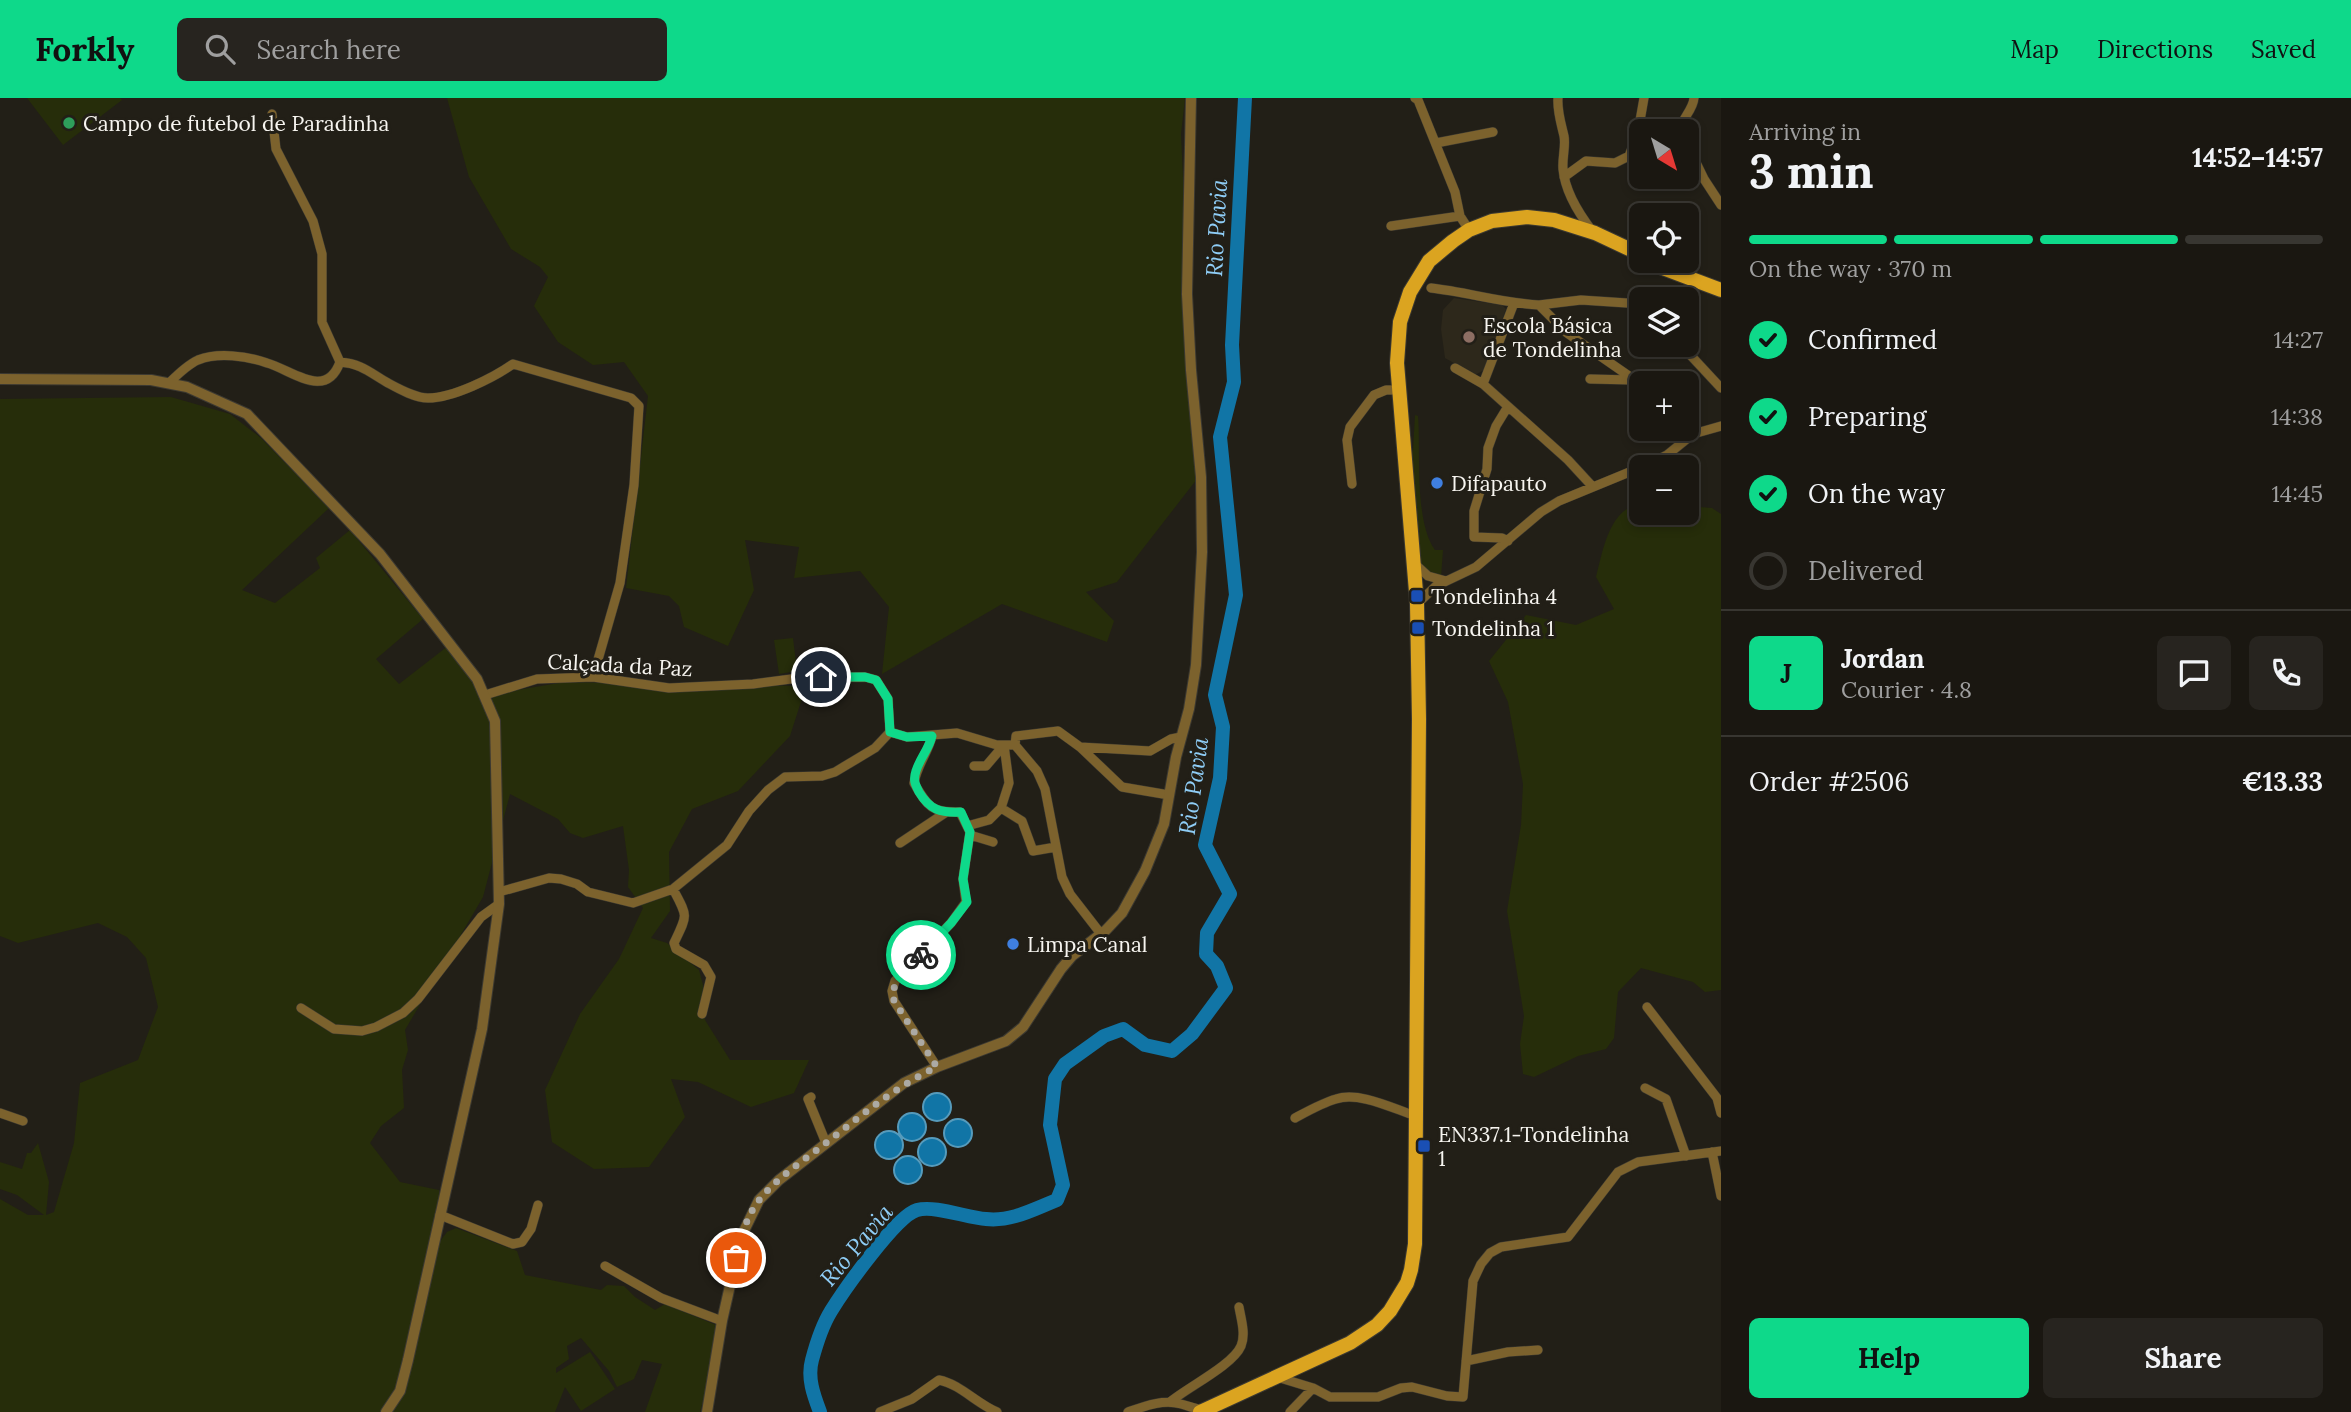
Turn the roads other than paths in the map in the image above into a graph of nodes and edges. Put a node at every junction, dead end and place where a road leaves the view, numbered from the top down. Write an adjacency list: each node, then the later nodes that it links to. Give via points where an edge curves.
1 (1191, 98): 56 (street, via 1187,293 1202,552 1196,668)
2 (1415, 98): 9 (street)
3 (1558, 98): 11 (street)
4 (1644, 98): 11 (street, via 1629,156 1615,163 1586,161)
5 (1693, 98): 7 (street)
6 (272, 114): 34 (street, via 276,149 313,221 322,254 322,323)
7 (1685, 119)
8 (1493, 132): 9 (street)
9 (1436, 143): 14 (street)
10 (1699, 169): 13 (street)
11 (1564, 177): 12 (street)
12 (1574, 203): 15 (street, via 1569,215); 16 (street); 20 (street)
13 (1721, 205)
14 (1460, 216): 17 (street); 19 (street)
15 (1554, 220): 16 (main road); 19 (main road, via 1504,219)
16 (1574, 225): 18 (main road, via 1522,221); 20 (main road); 21 (main road)
17 (1391, 226)
18 (1497, 228): 21 (main road, via 1556,229); 29 (main road, via 1448,251)
19 (1469, 230): 29 (main road, via 1436,255)
20 (1595, 233): 22 (main road)
21 (1607, 246): 23 (main road)
22 (1629, 251)
23 (1629, 254)
24 (1679, 273): 26 (main road)
25 (1680, 273): 26 (main road)
26 (1691, 278): 28 (main road)
27 (1430, 288): 30 (street)
28 (1721, 290)
29 (1410, 292): 43 (main road, via 1397,342)
30 (1514, 303): 32 (street); 41 (street)
31 (1629, 303): 32 (street, via 1581,300)
32 (1539, 305): 36 (street, via 1567,333)
33 (1692, 357): 42 (street)
34 (340, 362): 40 (street, via 327,380 306,380 268,363 219,356 198,360); 52 (street, via 358,363 390,384 428,398 449,394 513,365 631,398 639,406 620,583)
35 (1455, 369): 41 (street)
36 (1629, 376)
37 (0, 379): 40 (street)
38 (1590, 379): 39 (street)
39 (1629, 381)
40 (169, 383): 53 (street, via 218,399 247,414 265,431 380,554)
41 (1483, 384): 44 (street)
42 (1721, 388)
43 (1399, 390): 48 (street, via 1374,395 1350,427); 51 (main road, via 1415,564)
44 (1507, 408): 49 (street); 50 (street, via 1488,447 1474,511 1474,537)
45 (1721, 426): 46 (street)
46 (1699, 429)
47 (1680, 441): 49 (street, via 1667,455)
48 (1352, 484)
49 (1592, 486): 50 (street, via 1550,506)
50 (1508, 541): 51 (street, via 1476,567 1448,581)
51 (1425, 585): 79 (main road, via 1418,604)
52 (593, 677): 53 (street, Calçada da Paz, via 537,679); 54 (street, Calçada da Paz, via 669,688 865,677 876,680 888,699)
53 (485, 695): 69 (street, via 495,721)
54 (890, 732): 55 (street); 68 (street, via 875,748 835,772 785,777 748,811 727,845)
55 (932, 736): 57 (street, via 957,733); 63 (street, via 914,783 926,803)
56 (1181, 737): 59 (street, via 1150,751); 61 (street)
57 (1004, 745): 58 (street); 60 (street, via 986,766); 62 (street, via 1009,783)
58 (1015, 745): 59 (street, via 1016,736 1058,731); 67 (street, via 1037,771 1045,789)
59 (1080, 747): 61 (street, via 1122,787)
60 (974, 766)
61 (1169, 795): 70 (street, via 1164,824 1145,871 1122,913)
62 (1000, 808): 64 (street, via 989,820); 67 (street, via 1022,821 1033,851)
63 (945, 813): 64 (street, via 961,812); 66 (street)
64 (968, 830): 65 (street); 74 (street, via 963,879 967,902 895,981 892,991)
65 (993, 842)
66 (900, 843)
67 (1056, 847): 70 (street, via 1070,894)
68 (673, 889): 69 (street, via 633,903 549,878); 73 (street, via 686,919 674,943 676,949 704,965 711,977)
69 (499, 898): 72 (street, via 403,1013 362,1031 334,1029); 87 (street, via 481,1029)
70 (1101, 934): 74 (street, via 1067,962 1023,1027 1006,1041)
71 (1647, 1007): 78 (street, via 1717,1098)
72 (301, 1008)
73 (702, 1014)
74 (937, 1067): 82 (street, via 904,1083)
75 (1645, 1088): 84 (street, via 1666,1099)
76 (811, 1097): 82 (street)
77 (0, 1113): 81 (street)
78 (1721, 1113)
79 (1416, 1116): 80 (street, via 1384,1104 1338,1098); 93 (main road, via 1415,1244 1407,1283 1390,1311 1370,1330)
80 (1295, 1118)
81 (23, 1121)
82 (826, 1143): 90 (street, via 779,1180 751,1213)
83 (1717, 1152): 84 (street); 85 (street)
84 (1686, 1156): 92 (street, via 1638,1162 1618,1172 1568,1237 1490,1253 1473,1281)
85 (1721, 1196)
86 (538, 1205): 87 (street, via 523,1242 513,1244)
87 (440, 1215): 97 (street, via 403,1381)
88 (605, 1266): 90 (street, via 661,1298)
89 (1239, 1307): 95 (street, via 1242,1345 1228,1363 1186,1389)
90 (722, 1321): 98 (street)
91 (1538, 1349): 92 (street)
92 (1466, 1361): 94 (street, via 1463,1397 1412,1387 1378,1397 1330,1397)
93 (1277, 1377): 94 (street); 96 (main road)
94 (1313, 1388): 102 (street)
95 (1176, 1407): 96 (street); 101 (street, via 1151,1405)
96 (1202, 1411)
97 (386, 1412)
98 (707, 1412)
99 (880, 1412): 100 (street, via 912,1399 939,1380)
100 (998, 1412)
101 (1128, 1412)
102 (1290, 1412)

